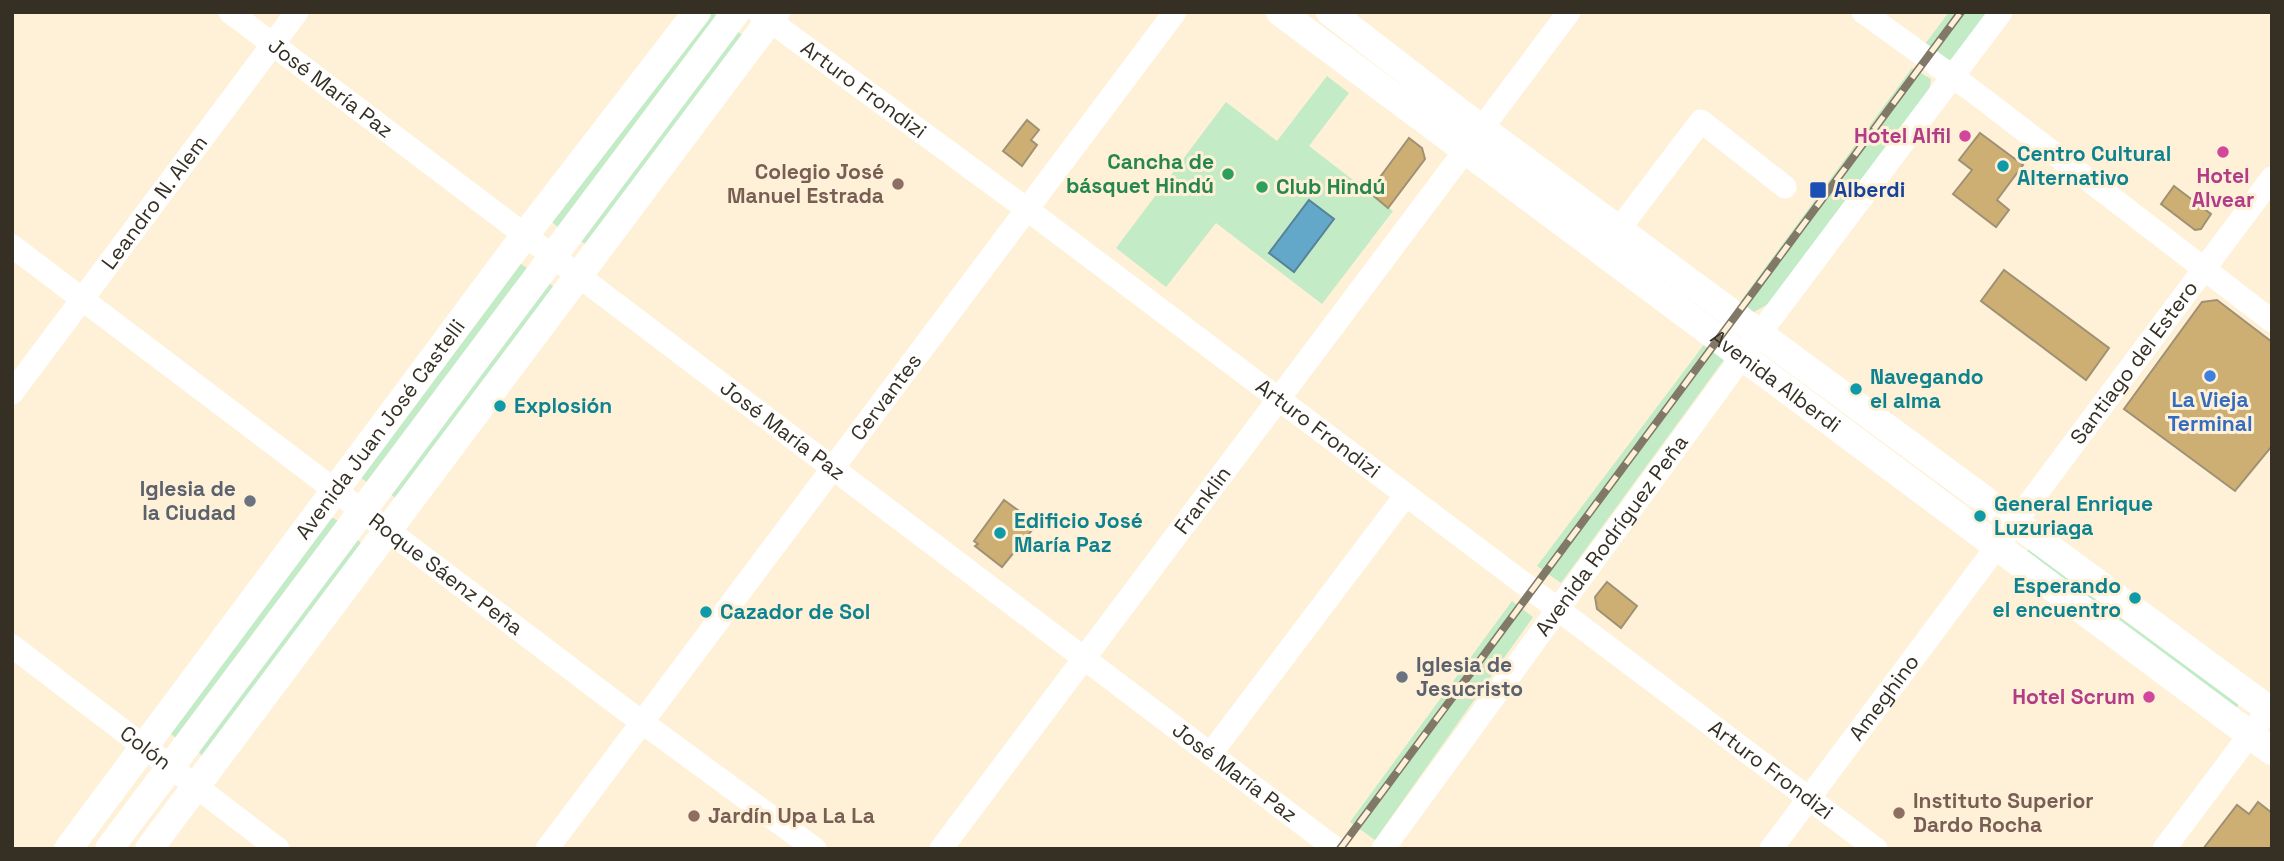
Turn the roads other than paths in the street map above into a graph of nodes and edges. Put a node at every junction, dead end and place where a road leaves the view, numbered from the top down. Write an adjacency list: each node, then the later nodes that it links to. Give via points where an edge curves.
1 (230, 12): 12 (street, José María Paz)
2 (297, 12): 12 (street, Leandro N. Alem)
3 (697, 12): 20 (main road, Avenida Juan José Castelli)
4 (736, 12): 22 (main road, Avenida Juan José Castelli)
5 (1175, 12): 18 (street, Cervantes)
6 (1280, 12): 15 (main road, Avenida Alberdi)
7 (1330, 12): 14 (main road, Avenida Alberdi)
8 (1569, 12): 14 (street, Franklin)
9 (1863, 12): 13 (street)
10 (2001, 12): 13 (street, Avenida Rodríguez Peña)
11 (768, 15): 18 (street, Arturo Frondizi); 24 (main road)
12 (272, 44): 20 (street, José María Paz); 25 (street, Leandro N. Alem)
13 (1953, 77): 23 (street); 28 (street, Avenida Rodríguez Peña)
14 (1481, 128): 15 (street, Franklin); 19 (main road, Avenida Alberdi)
15 (1464, 151): 26 (main road, Avenida Alberdi); 31 (street, Franklin)
16 (2272, 178): 23 (street, Santiago del Estero)
17 (1785, 187): 19 (street, via 1700,121)
18 (1028, 210): 31 (street, Arturo Frondizi); 32 (street, Cervantes)
19 (1619, 229): 26 (main road, Avenida Alberdi)
20 (525, 235): 22 (street, José María Paz); 33 (main road, Avenida Juan José Castelli)
21 (12, 246): 25 (street, Roque Sáenz Peña)
22 (551, 255): 24 (street, José María Paz); 35 (main road, Avenida Juan José Castelli)
23 (2203, 268): 27 (street); 36 (street, Santiago del Estero)
24 (579, 275): 32 (street, José María Paz); 37 (main road)
25 (84, 300): 30 (street, Leandro N. Alem); 33 (street, Roque Sáenz Peña)
26 (1724, 310): 28 (main road, Avenida Alberdi); 29 (main road, Avenida Alberdi)
27 (2272, 321)
28 (1759, 334): 29 (street, Avenida Rodríguez Peña); 36 (main road, Avenida Alberdi)
29 (1742, 357): 38 (main road, Avenida Alberdi); 39 (street, Avenida Rodríguez Peña)
30 (12, 393)
31 (1280, 402): 34 (street, Arturo Frondizi); 41 (street, Franklin)
32 (834, 469): 41 (street, José María Paz); 43 (street, Cervantes)
33 (336, 491): 35 (street, Roque Sáenz Peña); 45 (main road, Avenida Juan José Castelli)
34 (1406, 495): 39 (street, Arturo Frondizi); 46 (street)
35 (362, 510): 37 (street, Roque Sáenz Peña); 47 (main road, Avenida Juan José Castelli)
36 (2016, 523): 38 (street, Santiago del Estero); 42 (main road, Avenida Alberdi)
37 (388, 531): 43 (street, Roque Sáenz Peña); 48 (main road)
38 (1998, 547): 44 (main road, Avenida Alberdi); 49 (street, Ameghino)
39 (1558, 609): 49 (street, Arturo Frondizi); 58 (street, Avenida Rodríguez Peña)
40 (12, 646): 45 (street, Colón)
41 (1087, 658): 46 (street, José María Paz); 56 (street, Franklin)
42 (2271, 709): 44 (street)
43 (641, 721): 54 (street, Cervantes); 55 (street, Roque Sáenz Peña)
44 (2261, 742): 61 (street)
45 (146, 746): 47 (street, Colón); 50 (main road, Avenida Juan José Castelli)
46 (1212, 752): 57 (street, José María Paz)
47 (171, 766): 48 (street, Colón); 51 (main road, Avenida Juan José Castelli)
48 (197, 786): 52 (main road); 53 (street, Colón)
49 (1808, 799): 59 (street, Ameghino); 60 (street, Arturo Frondizi)
50 (68, 849)
51 (109, 849)
52 (149, 849)
53 (278, 849)
54 (547, 849)
55 (815, 849)
56 (942, 849)
57 (1336, 849)
58 (1383, 849)
59 (1771, 849)
60 (1875, 849)
61 (2164, 849)

